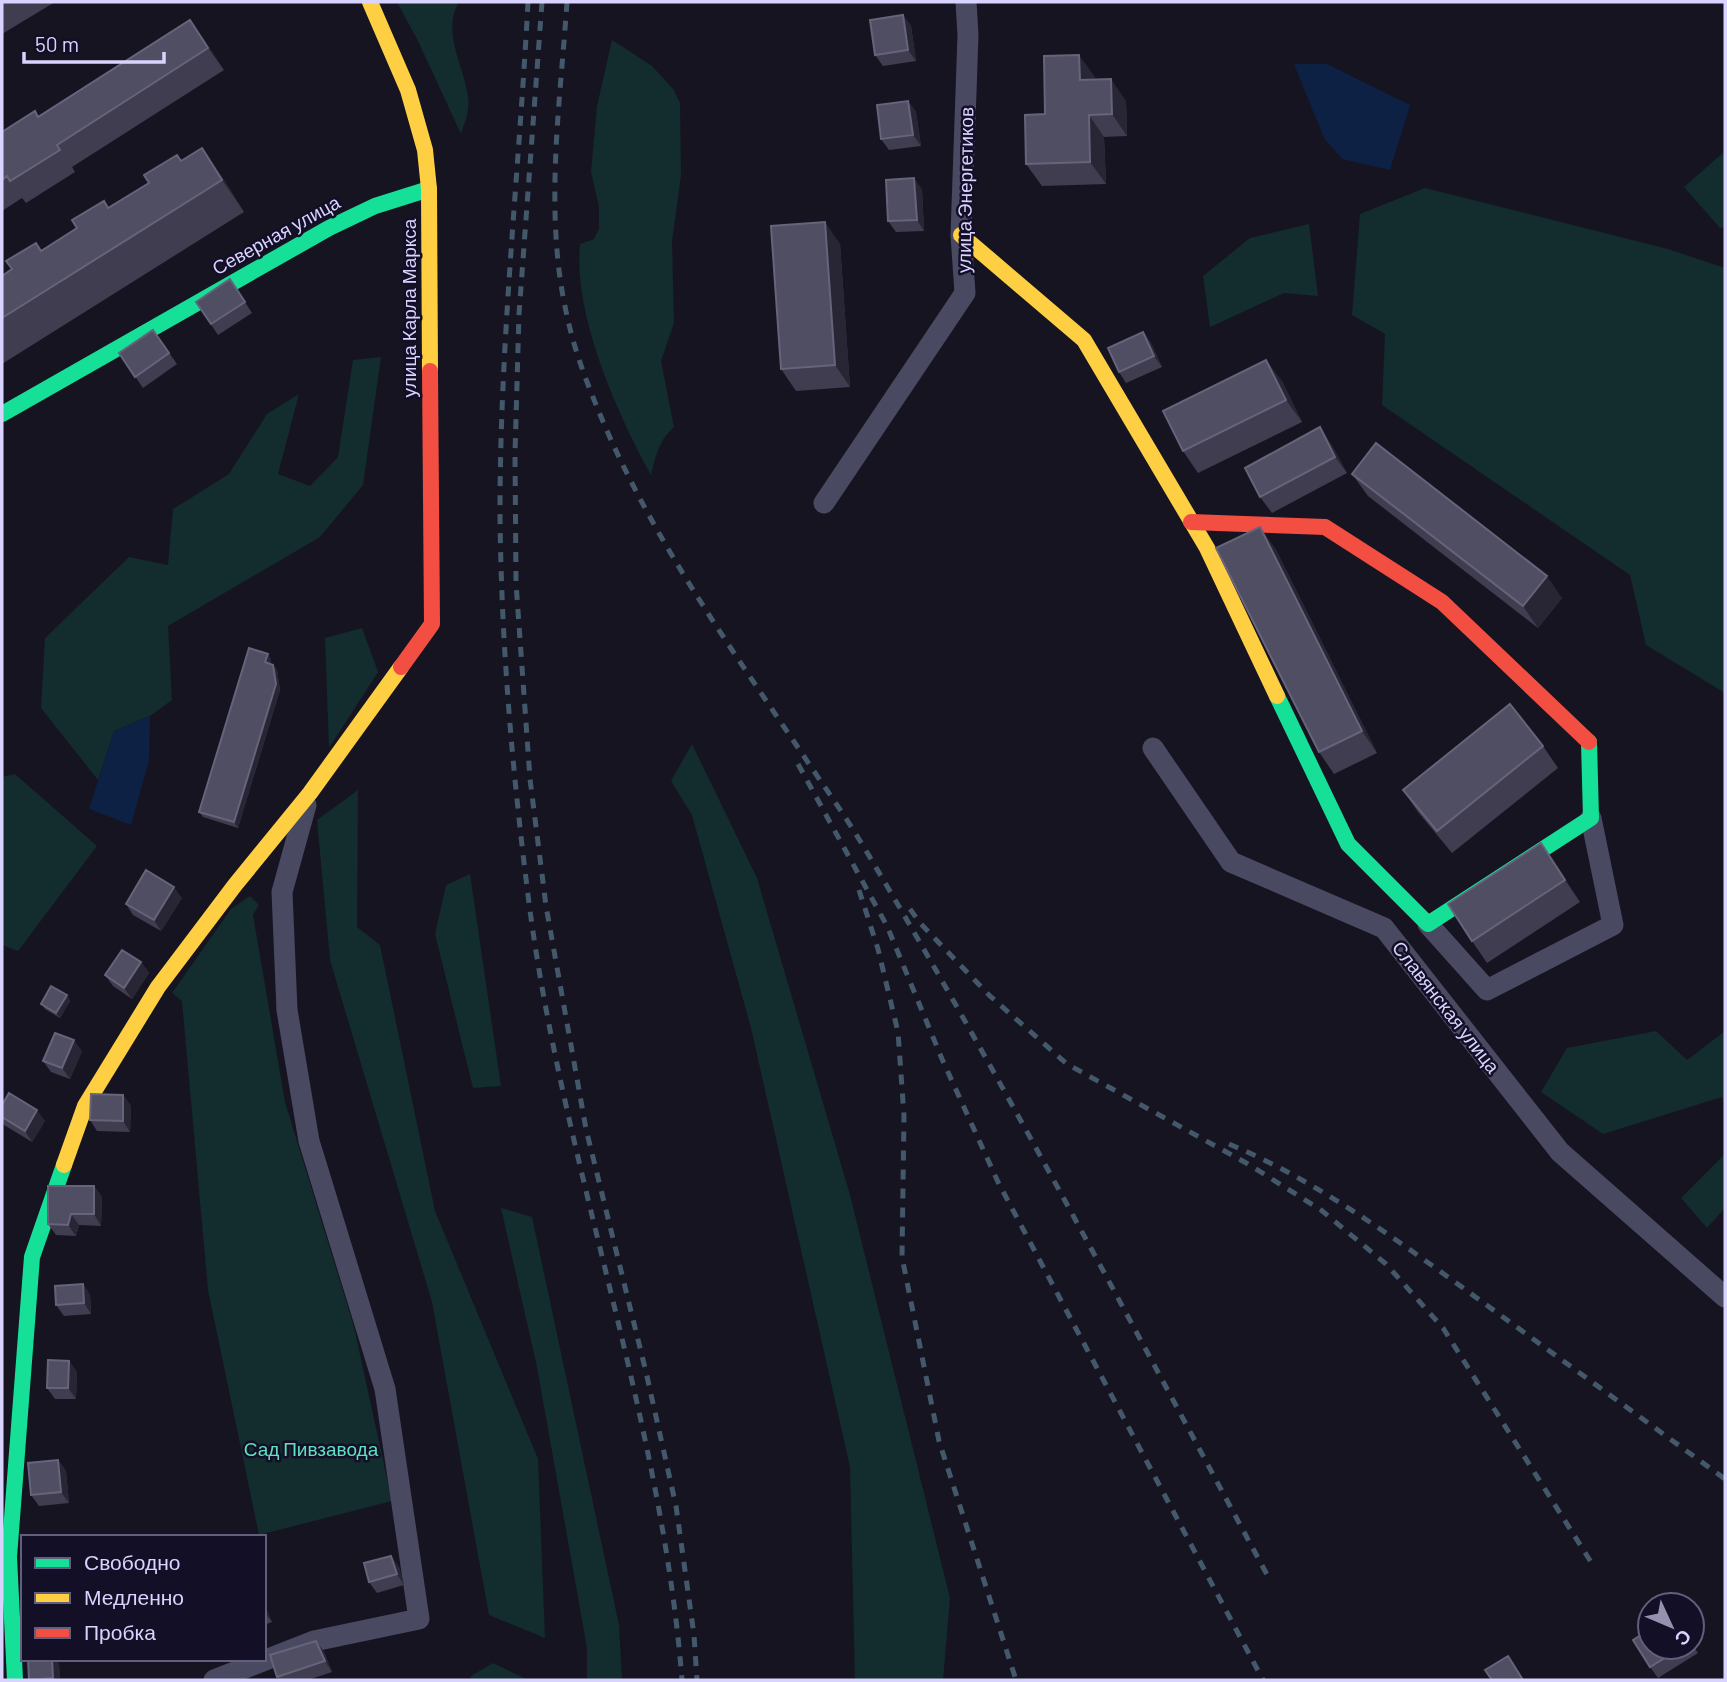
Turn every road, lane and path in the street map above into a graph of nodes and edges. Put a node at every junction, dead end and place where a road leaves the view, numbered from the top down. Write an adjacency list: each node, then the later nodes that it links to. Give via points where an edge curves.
1 (370, 2): 3 (street, улица Карла Маркса, via 410,95 424,145)
2 (966, 2): 4 (street, улица Энергетиков)
3 (429, 189): 5 (street, Северная улица, via 375,206 330,228); 9 (street, улица Карла Маркса, via 432,624)
4 (961, 235): 6 (street, улица Энергетиков, via 965,293); 7 (street, via 1084,340)
5 (2, 414)
6 (824, 503)
7 (1191, 522): 10 (street, via 1325,527 1441,602 1590,743); 11 (street, via 1348,844)
8 (1153, 748): 12 (street, Славянская улица, via 1231,862 1384,928 1560,1152)
9 (310, 793): 13 (street, via 282,892 287,1010 309,1140 385,1388 419,1619 314,1641); 15 (street, via 158,987 85,1106 32,1257 9,1557)
10 (1591, 818): 11 (street); 11 (street, via 1613,925 1487,990)
11 (1428, 924)
12 (1725, 1297)
13 (266, 1660)
14 (263, 1661): 16 (street)
15 (15, 1680)
16 (214, 1680)

